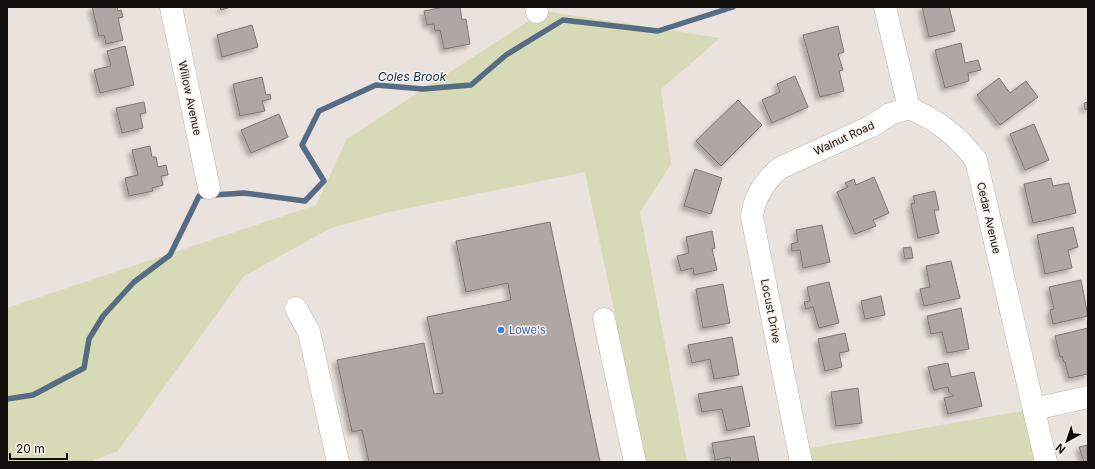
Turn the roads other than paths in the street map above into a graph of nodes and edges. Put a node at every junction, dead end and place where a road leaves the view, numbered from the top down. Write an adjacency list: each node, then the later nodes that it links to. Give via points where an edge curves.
1 (171, 7): 5 (street, Willow Avenue)
2 (884, 7): 3 (street)
3 (909, 108): 4 (street, Walnut Road, via 890,114 872,126); 9 (street, Cedar Avenue, via 943,126 965,145 976,160)
4 (780, 168): 12 (street, Locust Drive, via 761,189 752,217)
5 (209, 188)
6 (296, 308): 10 (street, via 309,332)
7 (604, 319): 11 (street)
8 (1088, 397): 9 (street)
9 (1034, 409): 13 (street, Cedar Avenue)
10 (338, 462)
11 (635, 462)
12 (801, 462)
13 (1046, 462)

